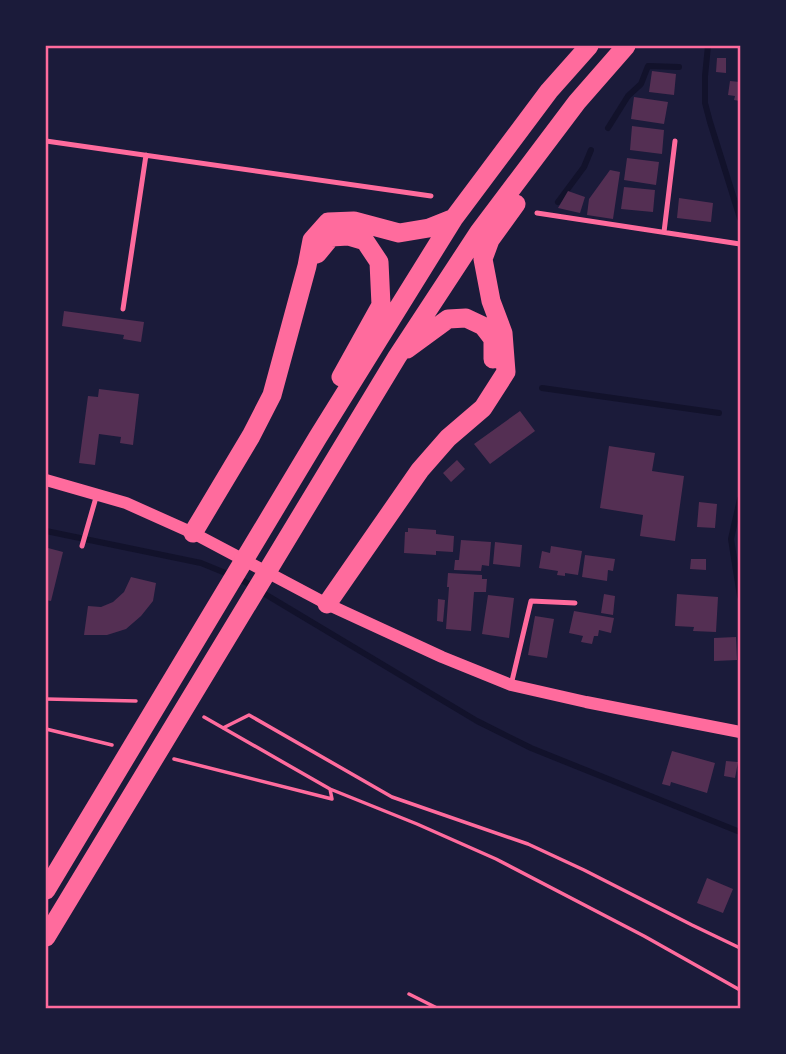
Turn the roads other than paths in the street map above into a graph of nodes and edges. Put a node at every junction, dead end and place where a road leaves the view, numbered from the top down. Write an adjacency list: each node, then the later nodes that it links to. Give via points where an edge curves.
1 (589, 46): 9 (highway, via 549,91)
2 (626, 46): 3 (highway)
3 (577, 102): 14 (highway, via 479,232); 15 (highway, via 558,145 490,240 483,259 503,333 506,372)
4 (46, 141): 6 (lane)
5 (675, 141): 10 (lane)
6 (146, 155): 7 (lane); 13 (lane)
7 (431, 196)
8 (537, 213): 10 (lane)
9 (454, 218): 12 (highway, via 399,233 354,221 328,222 312,240); 16 (highway)
10 (664, 232): 11 (lane)
11 (738, 243)
12 (307, 266): 16 (highway, via 331,237 348,236 365,240 379,262 381,304 332,394); 19 (highway, via 272,395)
13 (123, 309)
14 (397, 357): 15 (highway, via 448,320 466,318 483,326 493,339 493,373); 26 (highway, via 245,607 160,759)
15 (483, 408): 22 (highway, via 420,470)
16 (318, 437): 25 (highway, via 224,594 121,749)
17 (46, 480): 18 (street)
18 (97, 494): 19 (street); 20 (lane)
19 (193, 533): 22 (street)
20 (82, 546)
21 (575, 603): 23 (lane, via 531,601)
22 (327, 604): 23 (street)
23 (511, 685): 24 (street)
24 (740, 732)
25 (46, 890)
26 (46, 937)

